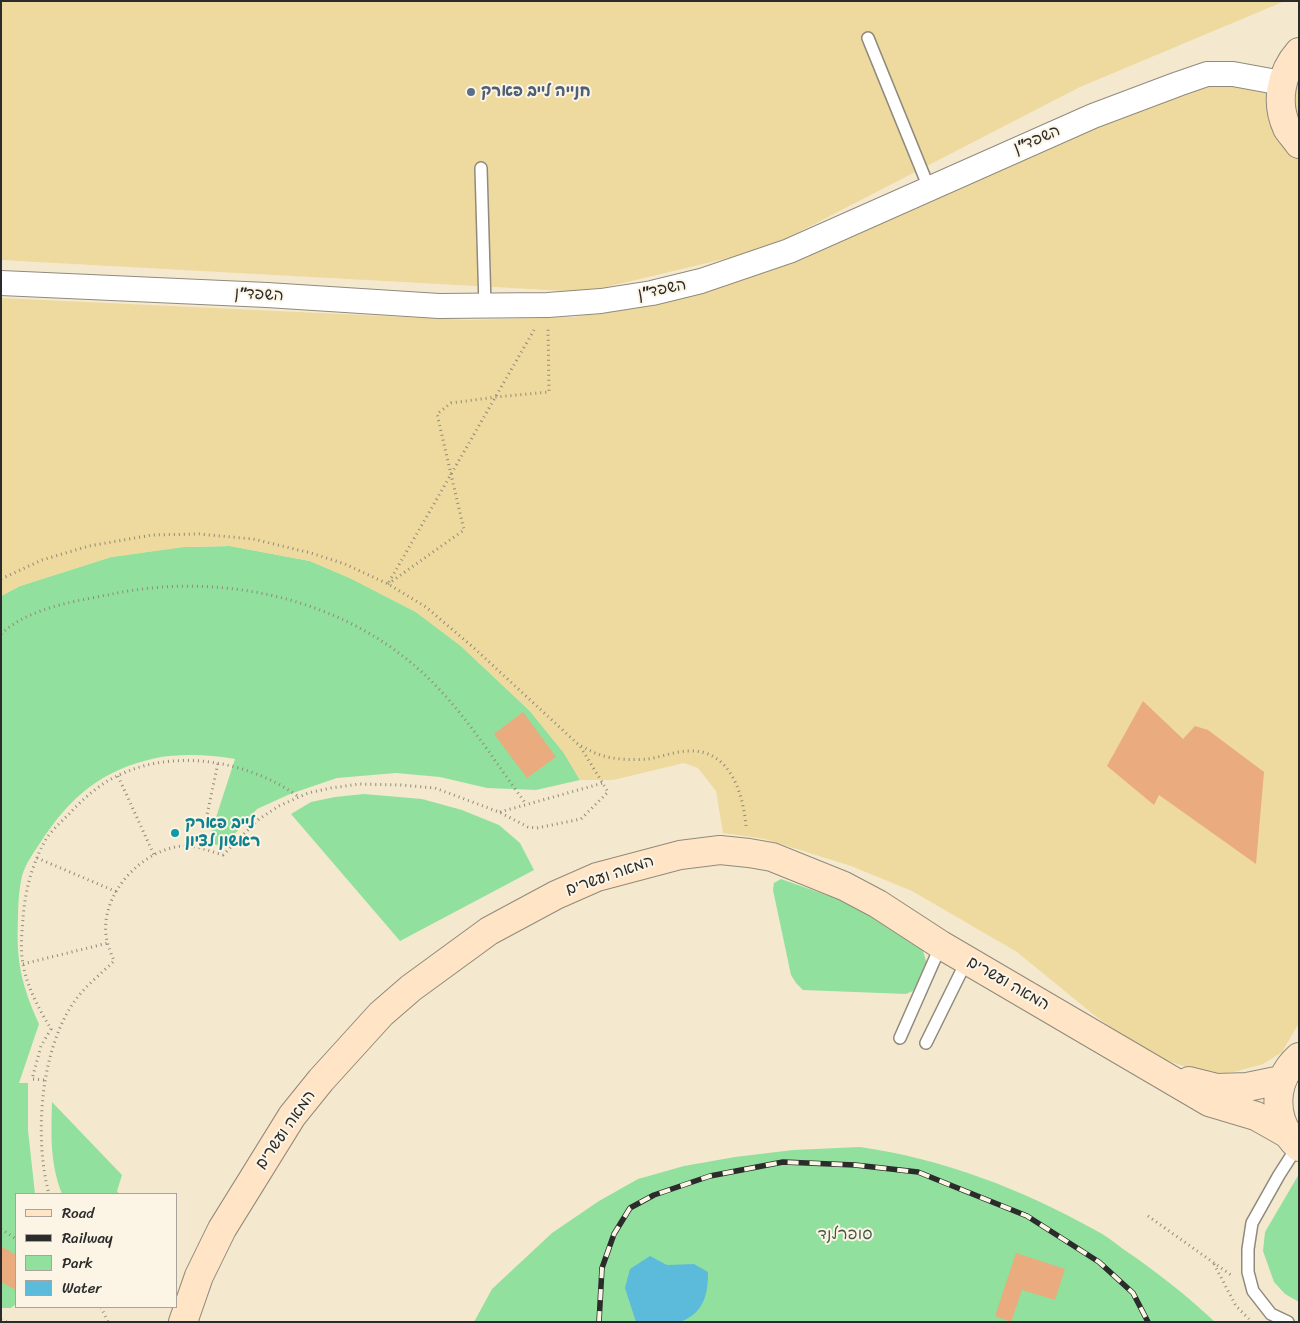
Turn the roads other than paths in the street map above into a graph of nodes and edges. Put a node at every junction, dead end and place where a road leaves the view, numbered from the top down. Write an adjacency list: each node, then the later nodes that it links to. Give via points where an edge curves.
1 (868, 38): 6 (lane)
2 (1299, 52): 3 (street, via 1290,62)
3 (1282, 83): 4 (street, via 1281,106 1287,128); 6 (street, השפד"ן, via 1233,74 1207,74 1093,116)
4 (1299, 144)
5 (481, 168): 8 (lane)
6 (929, 188): 8 (street, השפד"ן, via 789,251 701,281 601,301 548,306)
7 (1, 282): 8 (street, השפד"ן)
8 (485, 306)
9 (941, 945): 10 (street, המאה ועשרים); 11 (lane); 17 (street, המאה ועשרים, via 844,886 772,857 748,852 720,850 680,855 597,877 556,895 488,932 411,988 381,1014 321,1080 292,1116 222,1229 199,1276)
10 (967, 960): 12 (lane); 14 (street, המאה ועשרים)
11 (900, 1038)
12 (926, 1044)
13 (1299, 1057): 15 (street)
14 (1158, 1073): 15 (street, המאה ועשרים, via 1217,1088 1247,1087); 16 (street, המאה ועשרים, via 1209,1102 1256,1116)
15 (1281, 1080): 16 (street, via 1277,1098 1279,1116)
16 (1294, 1142): 18 (lane, via 1252,1224 1248,1249 1248,1272 1253,1291 1271,1314)
17 (184, 1322)
18 (1288, 1322)

